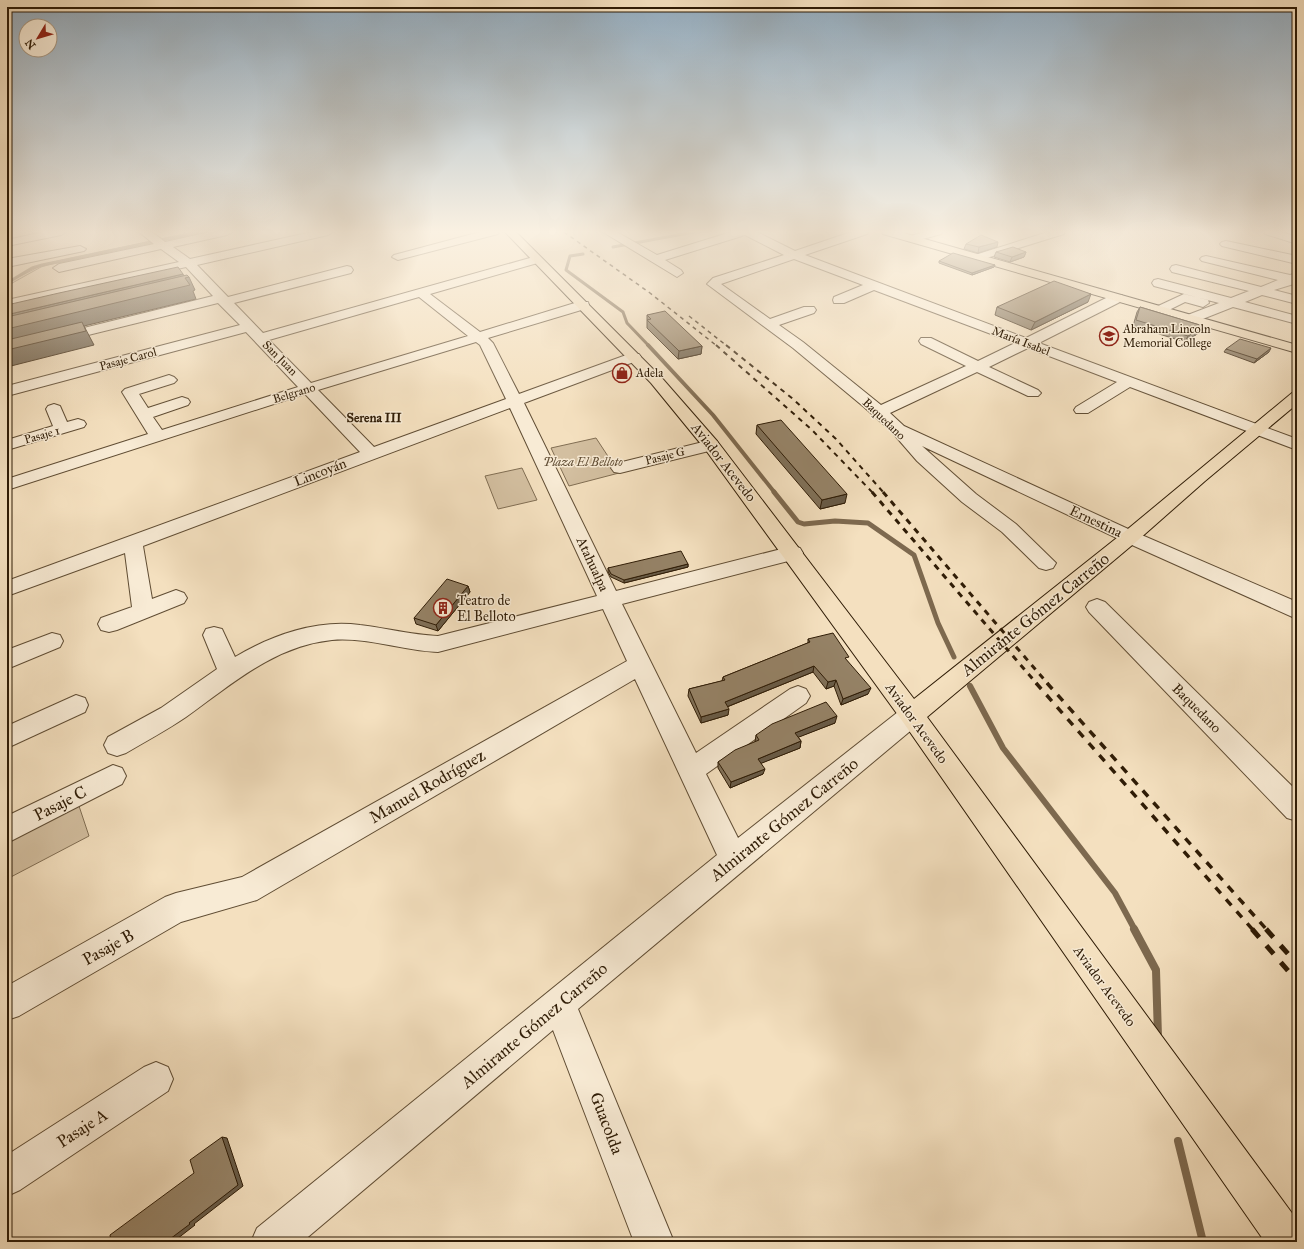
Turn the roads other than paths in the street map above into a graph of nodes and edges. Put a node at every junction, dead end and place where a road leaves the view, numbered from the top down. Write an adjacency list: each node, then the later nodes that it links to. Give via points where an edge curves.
1 (68, 290): 18 (street)
2 (210, 290): 14 (street, San Juan)
3 (263, 290): 14 (street)
4 (430, 290): 12 (street)
5 (568, 290): 19 (main road, Aviador Acevedo)
6 (722, 290): 27 (street, Baquedano)
7 (862, 290): 15 (street)
8 (888, 290): 32 (street, María Isabel)
9 (1090, 290): 13 (main road)
10 (1186, 290): 17 (street)
11 (1262, 291): 16 (street); 17 (street)
12 (420, 293): 29 (street); 30 (street, Atahualpa)
13 (1117, 298): 22 (main road); 23 (street)
14 (223, 300): 28 (street, San Juan); 34 (street)
15 (839, 300)
16 (1297, 300)
17 (1230, 302): 20 (street); 26 (street)
18 (7, 304)
19 (583, 305): 30 (street, Belgrano); 35 (main road, Aviador Acevedo)
20 (1218, 307): 22 (street, via 1184,298); 25 (street)
21 (808, 310): 27 (street)
22 (1161, 310): 25 (main road)
23 (1088, 314): 24 (street); 32 (street)
24 (1103, 318)
25 (1190, 319): 33 (main road)
26 (1297, 320)
27 (768, 324): 47 (street, Baquedano, via 798,345)
28 (249, 327): 29 (street, San Juan); 40 (street, Pasaje Carol)
29 (260, 338): 39 (street, San Juan)
30 (479, 338): 39 (street, Belgrano); 44 (street, Atahualpa, via 486,344)
31 (926, 341): 36 (street)
32 (1028, 343): 36 (street); 38 (street, María Isabel)
33 (1297, 349)
34 (7, 351)
35 (634, 357): 44 (street, Lincoyán); 52 (main road, Aviador Acevedo)
36 (977, 366): 41 (street); 47 (street)
37 (169, 380): 48 (street, via 130,392)
38 (1129, 381): 46 (street); 50 (street, María Isabel)
39 (309, 388): 51 (street, Belgrano); 55 (street, San Juan)
40 (7, 391)
41 (1033, 393)
42 (1297, 396): 50 (main road, Almirante Gómez Carreño)
43 (182, 402): 48 (street)
44 (514, 402): 55 (street, Lincoyán); 64 (street, Atahualpa)
45 (54, 409): 54 (street, Pasaje 1, via 70,426)
46 (1082, 410)
47 (880, 412): 49 (street, Baquedano)
48 (145, 414): 51 (street)
49 (897, 428): 58 (street, Ernestina); 61 (street, Baquedano, via 934,467 1009,528)
50 (1257, 430): 53 (street, María Isabel); 58 (main road, Almirante Gómez Carreño)
51 (158, 436): 57 (street, Belgrano)
52 (711, 444): 56 (street, Pasaje G); 60 (main road, Aviador Acevedo)
53 (1297, 444)
54 (7, 445)
55 (370, 453): 59 (street, Lincoyán)
56 (620, 468)
57 (7, 485)
58 (1130, 537): 67 (street, Ernestina); 76 (main road, Almirante Gómez Carreño)
59 (134, 542): 62 (street, Lincoyán); 66 (street)
60 (793, 553): 64 (street); 76 (main road, Aviador Acevedo)
61 (1046, 563)
62 (7, 589)
63 (176, 598): 66 (street)
64 (610, 600): 72 (street, Atahualpa); 73 (street, via 438,644 352,632 307,635 274,647)
65 (1097, 607): 81 (street, Baquedano)
66 (143, 611): 68 (street)
67 (1297, 611)
68 (109, 624)
69 (214, 635): 73 (street)
70 (52, 641): 71 (street)
71 (7, 660)
72 (640, 665): 79 (street, Atahualpa); 84 (street, Manuel Rodríguez, via 247,890)
73 (230, 671): 78 (street, via 176,711)
74 (798, 696): 79 (street)
75 (76, 705): 77 (street)
76 (912, 715): 83 (street, Almirante Gómez Carreño); 91 (main road, Aviador Acevedo)
77 (7, 737)
78 (117, 745)
79 (691, 770): 83 (street, Atahualpa)
80 (113, 776): 82 (street, Pasaje C)
81 (1297, 809)
82 (7, 830)
83 (734, 859): 86 (street, Almirante Gómez Carreño)
84 (212, 900): 85 (street, Pasaje B, via 176,908)
85 (7, 1004)
86 (560, 1004): 89 (street, Almirante Gómez Carreño); 90 (street, Guacolda)
87 (156, 1079): 88 (street, Pasaje A)
88 (7, 1177)
89 (271, 1242)
90 (654, 1242)
91 (1289, 1242)

